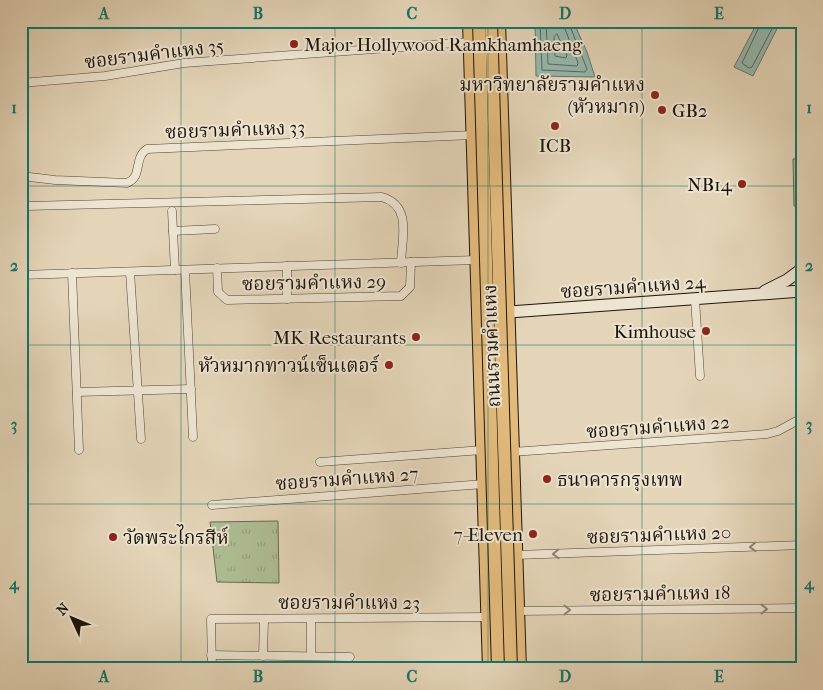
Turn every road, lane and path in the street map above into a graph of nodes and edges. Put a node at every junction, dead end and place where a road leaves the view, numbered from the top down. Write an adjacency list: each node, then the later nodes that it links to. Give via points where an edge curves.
1 (469, 21): 5 (main road, ถนนรามคำแหง)
2 (479, 21): 58 (main road, ถนนรามคำแหง, bridge)
3 (491, 21): 59 (main road, ถนนรามคำแหง, bridge)
4 (499, 21): 28 (main road, ถนนรามคำแหง)
5 (470, 42): 6 (street, ซอยรามคำแหง 35, via 184,63 105,76); 7 (main road, ถนนรามคำแหง)
6 (21, 83)
7 (473, 135): 8 (street, ซอยรามคำแหง 33, via 146,149 138,160 137,174 127,183); 13 (main road, ถนนรามคำแหง)
8 (21, 176)
9 (27, 206): 14 (street, via 382,197 398,204 402,213)
10 (172, 211): 12 (street)
11 (215, 229): 12 (street)
12 (174, 231): 19 (street)
13 (476, 260): 15 (street, ซอยรามคำแหง 29); 29 (main road, ถนนรามคำแหง)
14 (401, 262): 15 (street, ซอยรามคำแหง 29); 16 (street, ซอยรามคำแหง 29)
15 (411, 262): 26 (street, ซอยรามคำแหง 29, via 410,287 401,296)
16 (287, 266): 17 (street, ซอยรามคำแหง 29); 26 (street)
17 (217, 268): 20 (street, ซอยรามคำแหง 29); 26 (street, ซอยรามคำแหง 29, via 218,292 227,300)
18 (802, 268): 25 (main road, ซอยรามคำแหง 24, via 788,280)
19 (175, 270): 20 (street, ซอยรามคำแหง 29); 21 (street, ซอยรามคำแหง 29)
20 (185, 270): 31 (street)
21 (130, 272): 22 (street, ซอยรามคำแหง 29); 33 (street)
22 (72, 273): 23 (street, ซอยรามคำแหง 29); 32 (street)
23 (21, 275)
24 (802, 291): 25 (main road, ซอยรามคำแหง 24)
25 (759, 294): 27 (main road, ซอยรามคำแหง 24)
26 (286, 299)
27 (695, 299): 28 (main road, ซอยรามคำแหง 24); 30 (street)
28 (509, 312): 29 (main road); 39 (main road, ถนนรามคำแหง)
29 (478, 323): 38 (main road, ถนนรามคำแหง)
30 (700, 376)
31 (191, 389): 33 (street); 35 (street)
32 (77, 392): 33 (street); 37 (street)
33 (137, 392): 36 (street)
34 (802, 418): 39 (street, ซอยรามคำแหง 22, via 778,432 767,434)
35 (193, 437)
36 (141, 439)
37 (79, 450)
38 (483, 450): 40 (street, ซอยรามคำแหง 27); 41 (main road, ถนนรามคำแหง)
39 (512, 452): 43 (main road, ถนนรามคำแหง)
40 (320, 462)
41 (484, 484): 42 (street, ซอยรามคำแหง 27); 44 (main road, ถนนรามคำแหง)
42 (212, 505)
43 (515, 526): 44 (main road); 46 (main road, ถนนรามคำแหง)
44 (485, 528): 49 (main road, ถนนรามคำแหง)
45 (802, 546): 46 (street, ซอยรามคำแหง 20, one-way to 46)
46 (516, 555): 48 (main road, ถนนรามคำแหง)
47 (802, 608): 48 (street, ซอยรามคำแหง 18, one-way to 47)
48 (518, 611): 60 (main road, ถนนรามคำแหง)
49 (488, 617): 51 (street, ซอยรามคำแหง 23); 57 (main road, ถนนรามคำแหง)
50 (264, 619): 51 (street, ซอยรามคำแหง 23); 52 (street, ซอยรามคำแหง 23, via 211,619); 53 (street)
51 (311, 619): 54 (street)
52 (212, 655): 53 (street); 56 (street)
53 (264, 656): 54 (street)
54 (311, 656): 55 (street)
55 (350, 657)
56 (212, 669)
57 (489, 669)
58 (498, 669)
59 (511, 669)
60 (520, 669)

